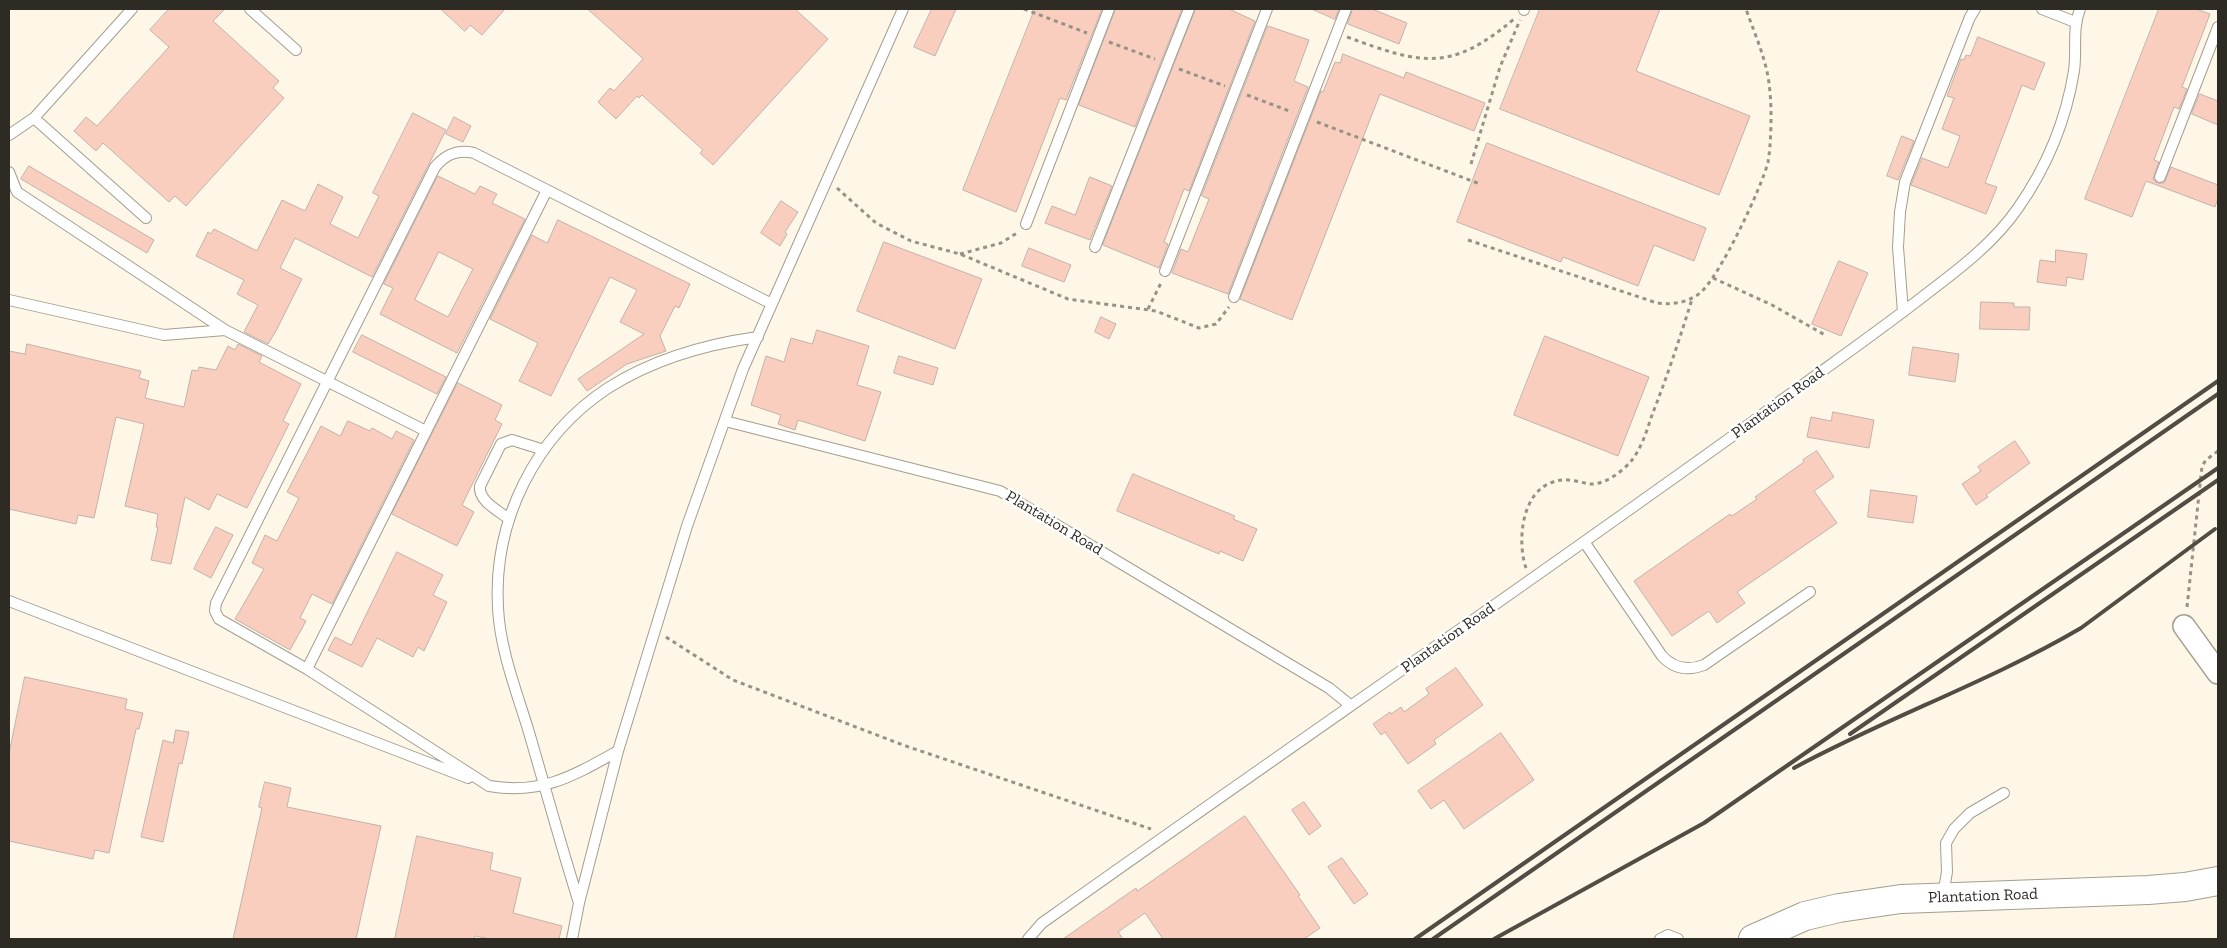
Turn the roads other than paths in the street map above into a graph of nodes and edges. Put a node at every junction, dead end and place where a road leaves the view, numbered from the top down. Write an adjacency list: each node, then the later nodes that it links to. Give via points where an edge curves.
1 (132, 9): 14 (lane)
2 (250, 9): 13 (lane)
3 (903, 9): 25 (lane)
4 (1109, 9): 20 (lane)
5 (1189, 9): 21 (lane)
6 (1267, 9): 22 (lane)
7 (1346, 9): 23 (lane)
8 (1975, 9): 26 (lane, via 1905,182 1898,247)
9 (2042, 9): 11 (lane)
10 (2080, 9): 11 (lane, Plantation Road)
11 (2075, 22): 26 (lane, Plantation Road, via 2076,48 2068,99 2052,148 2030,190 1996,234 1950,276)
12 (2218, 27): 17 (lane)
13 (296, 50)
14 (34, 118): 15 (lane); 19 (lane)
15 (9, 135)
16 (9, 172): 27 (lane, via 17,192)
17 (2160, 177)
18 (548, 190): 25 (lane); 29 (lane, via 474,153 455,152 440,160); 31 (lane)
19 (146, 218)
20 (1026, 224)
21 (1095, 247)
22 (1165, 272)
23 (1234, 296)
24 (9, 300): 27 (lane, via 164,334)
25 (772, 304): 28 (lane)
26 (1903, 312): 34 (lane, Plantation Road)
27 (224, 330): 29 (lane)
28 (758, 337): 30 (lane); 32 (lane, via 719,343 631,376 588,403)
29 (327, 382): 31 (lane); 38 (lane, via 215,607 219,619)
30 (725, 420): 40 (lane, Plantation Road, via 1000,491 1329,688); 41 (lane, via 687,526)
31 (426, 432): 38 (lane)
32 (544, 450): 33 (lane, via 524,482); 33 (lane, via 512,440 504,442 480,486 483,498)
33 (509, 519): 42 (lane, via 500,556 500,626)
34 (1585, 543): 35 (lane, via 1662,656 1680,668 1704,665); 40 (lane, Plantation Road)
35 (1810, 592)
36 (9, 601): 43 (lane)
37 (2184, 626): 39 (street)
38 (307, 669): 43 (lane)
39 (2218, 673)
40 (1350, 705): 49 (lane, Plantation Road, via 1042,923)
41 (618, 751): 42 (lane, via 561,781); 47 (lane)
42 (544, 785): 43 (lane, via 510,790); 47 (lane)
43 (489, 786)
44 (2004, 794): 46 (lane, via 1970,813 1954,829 1946,844 1947,872)
45 (2218, 881): 46 (street, Plantation Road, via 2148,890)
46 (1943, 896): 52 (street, Plantation Road, via 1839,908 1805,916)
47 (579, 903): 48 (lane)
48 (572, 939)
49 (1028, 939)
50 (1660, 939): 51 (lane, via 1668,935)
51 (1678, 939)
52 (1753, 939)

